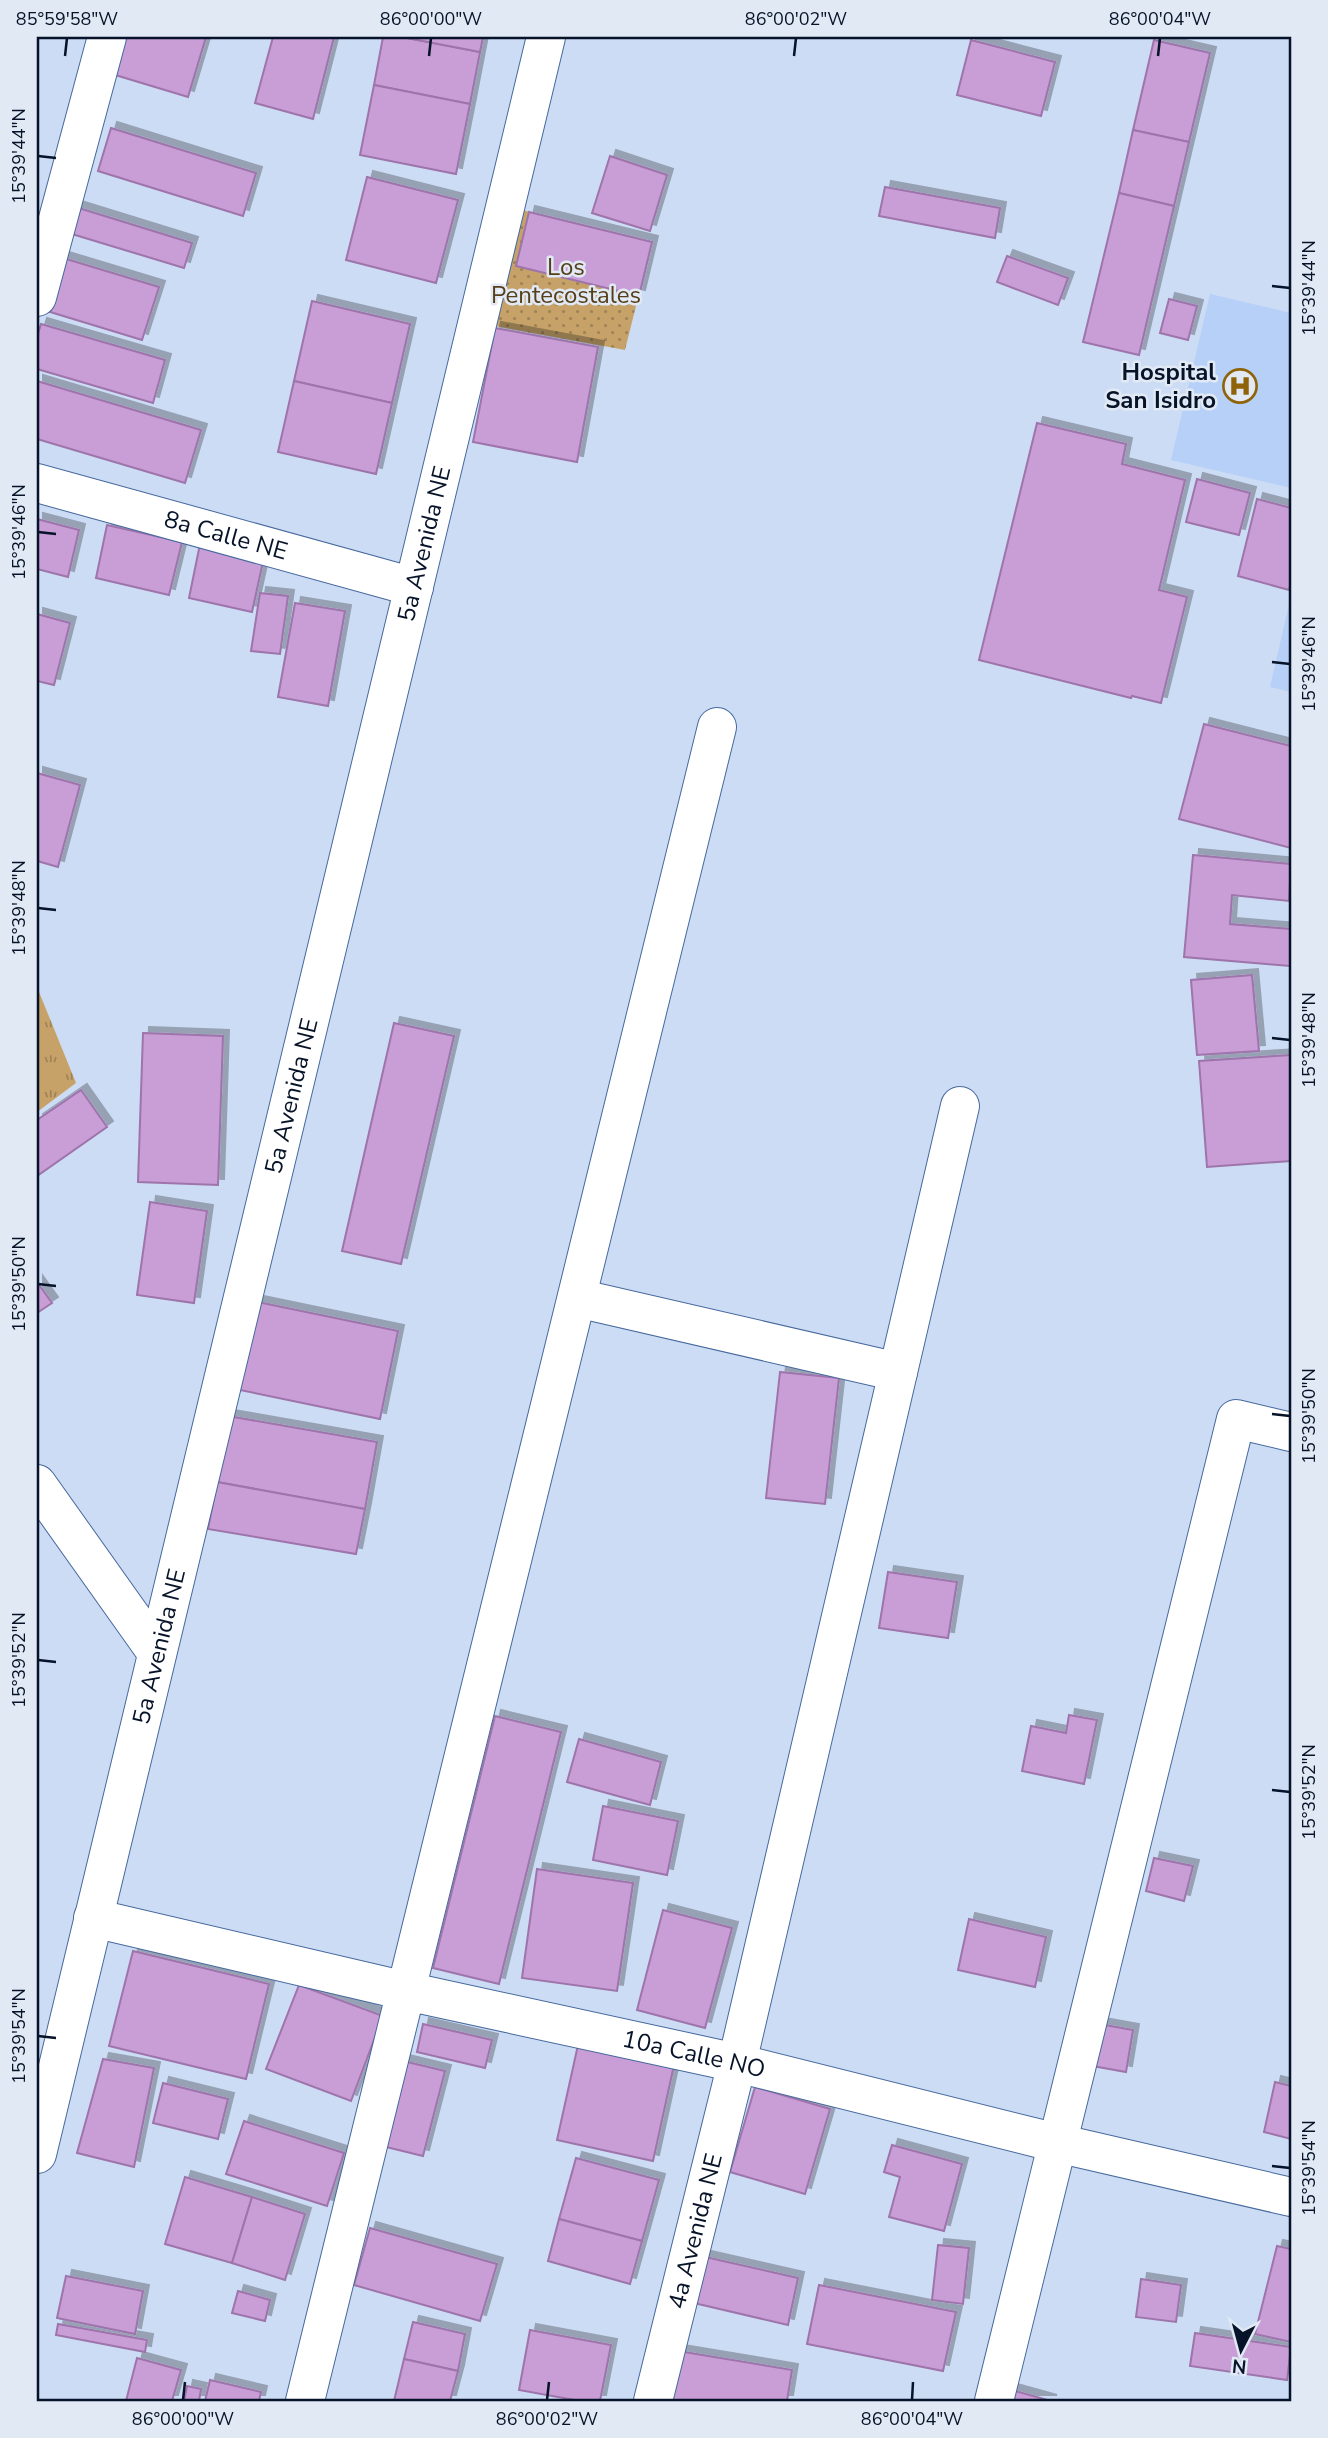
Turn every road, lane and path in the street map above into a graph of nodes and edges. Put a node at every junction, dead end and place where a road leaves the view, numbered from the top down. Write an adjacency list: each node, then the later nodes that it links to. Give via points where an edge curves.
1 (107, 37): 3 (street)
2 (546, 37): 5 (street, 5a Avenida NE)
3 (37, 297)
4 (37, 483): 5 (street, 8a Calle NE)
5 (414, 587): 12 (street, 5a Avenida NE)
6 (718, 727): 8 (street)
7 (960, 1106): 9 (street, 4a Avenida NE)
8 (577, 1298): 9 (street); 14 (street)
9 (898, 1373): 16 (street, 4a Avenida NE)
10 (1291, 1432): 17 (street, via 1236,1419)
11 (37, 1484): 12 (street)
12 (157, 1653): 13 (street, 5a Avenida NE)
13 (93, 1918): 14 (street, 10a Calle NO); 15 (street, 5a Avenida NE)
14 (406, 1992): 16 (street, 10a Calle NO); 20 (street)
15 (49, 2058): 18 (street, 5a Avenida NE)
16 (737, 2063): 17 (street, 10a Calle NO); 21 (street, 4a Avenida NE)
17 (1057, 2143): 19 (street, 10a Calle NO); 22 (street)
18 (37, 2154)
19 (1291, 2197)
20 (306, 2401)
21 (653, 2401)
22 (994, 2401)

